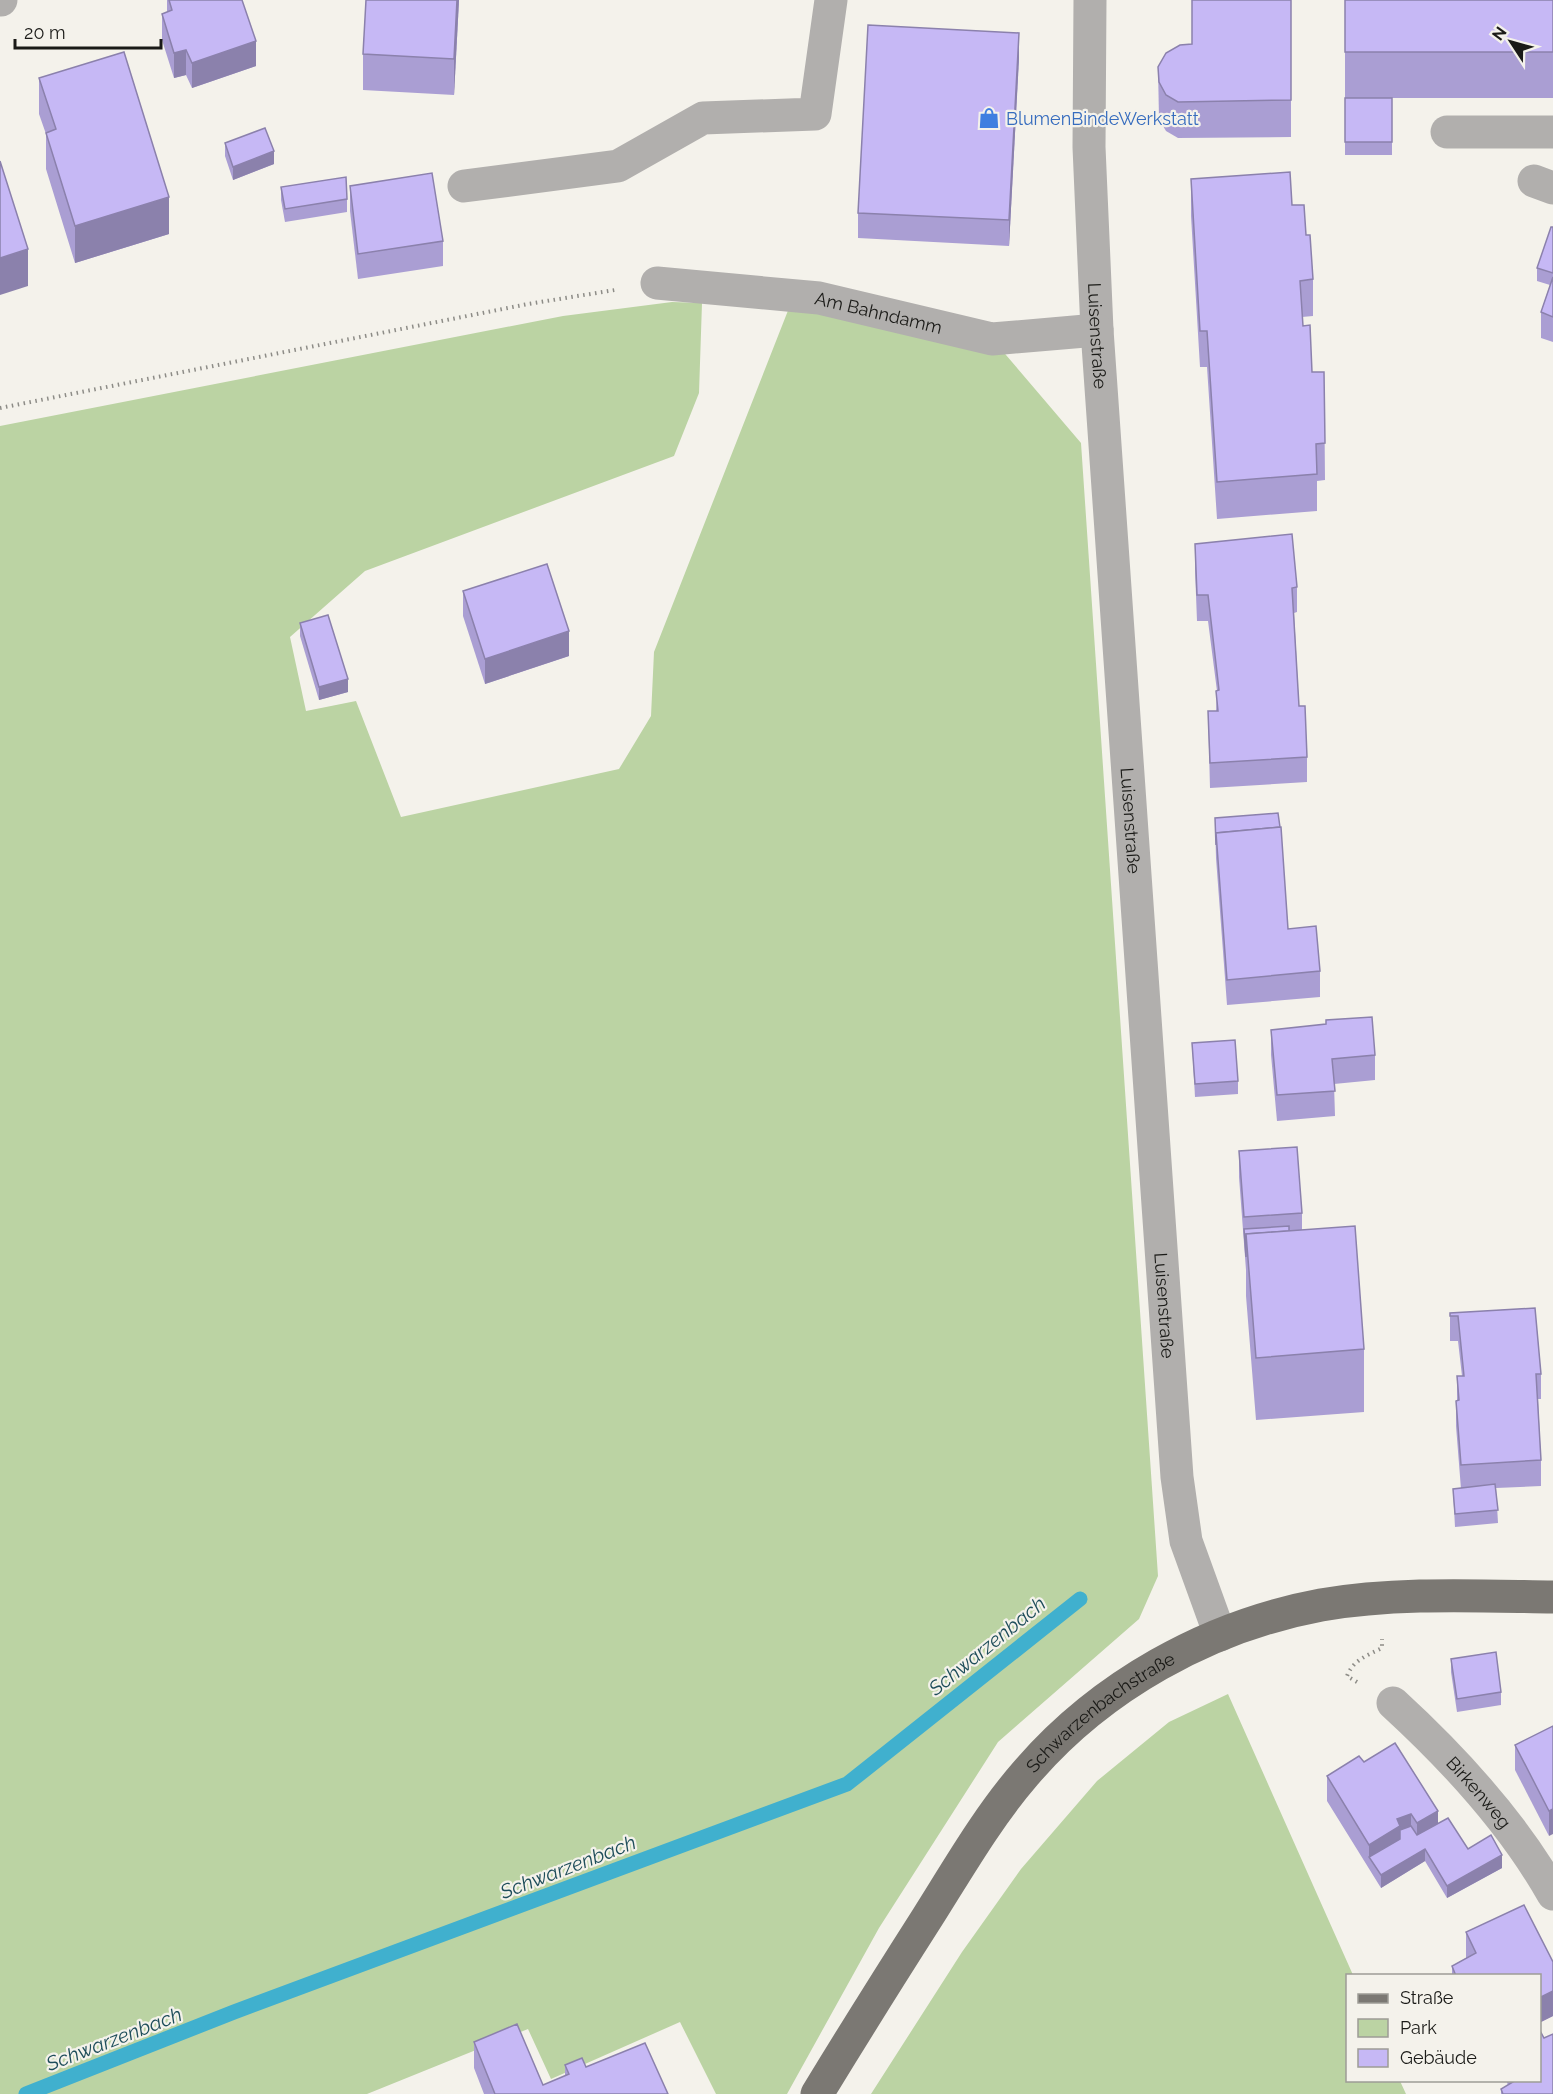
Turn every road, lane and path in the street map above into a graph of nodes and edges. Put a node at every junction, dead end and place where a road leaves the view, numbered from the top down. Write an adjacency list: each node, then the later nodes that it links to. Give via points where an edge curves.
1 (831, 0): 5 (street, via 815,114 703,118 618,166)
2 (1090, 0): 7 (street, Luisenstraße, via 1089,147)
3 (1447, 132): 4 (street)
4 (1553, 132)
5 (464, 186)
6 (657, 283): 7 (street, Am Bahndamm, via 819,298 992,339); 8 (path, via 528,304)
7 (1097, 330): 10 (street, Luisenstraße, via 1177,1477 1186,1541)
8 (0, 408)
9 (1553, 1597): 10 (main road, Schwarzenbachstraße, via 1443,1596 1324,1605 1261,1620)
10 (1220, 1635): 15 (main road, Schwarzenbachstraße, via 1173,1657 1100,1703 1024,1775 977,1838)
11 (1376, 1651): 12 (path, via 1356,1662)
12 (1349, 1671)
13 (1393, 1703): 14 (street, Birkenweg, via 1467,1777)
14 (1553, 1894)
15 (817, 2094)

